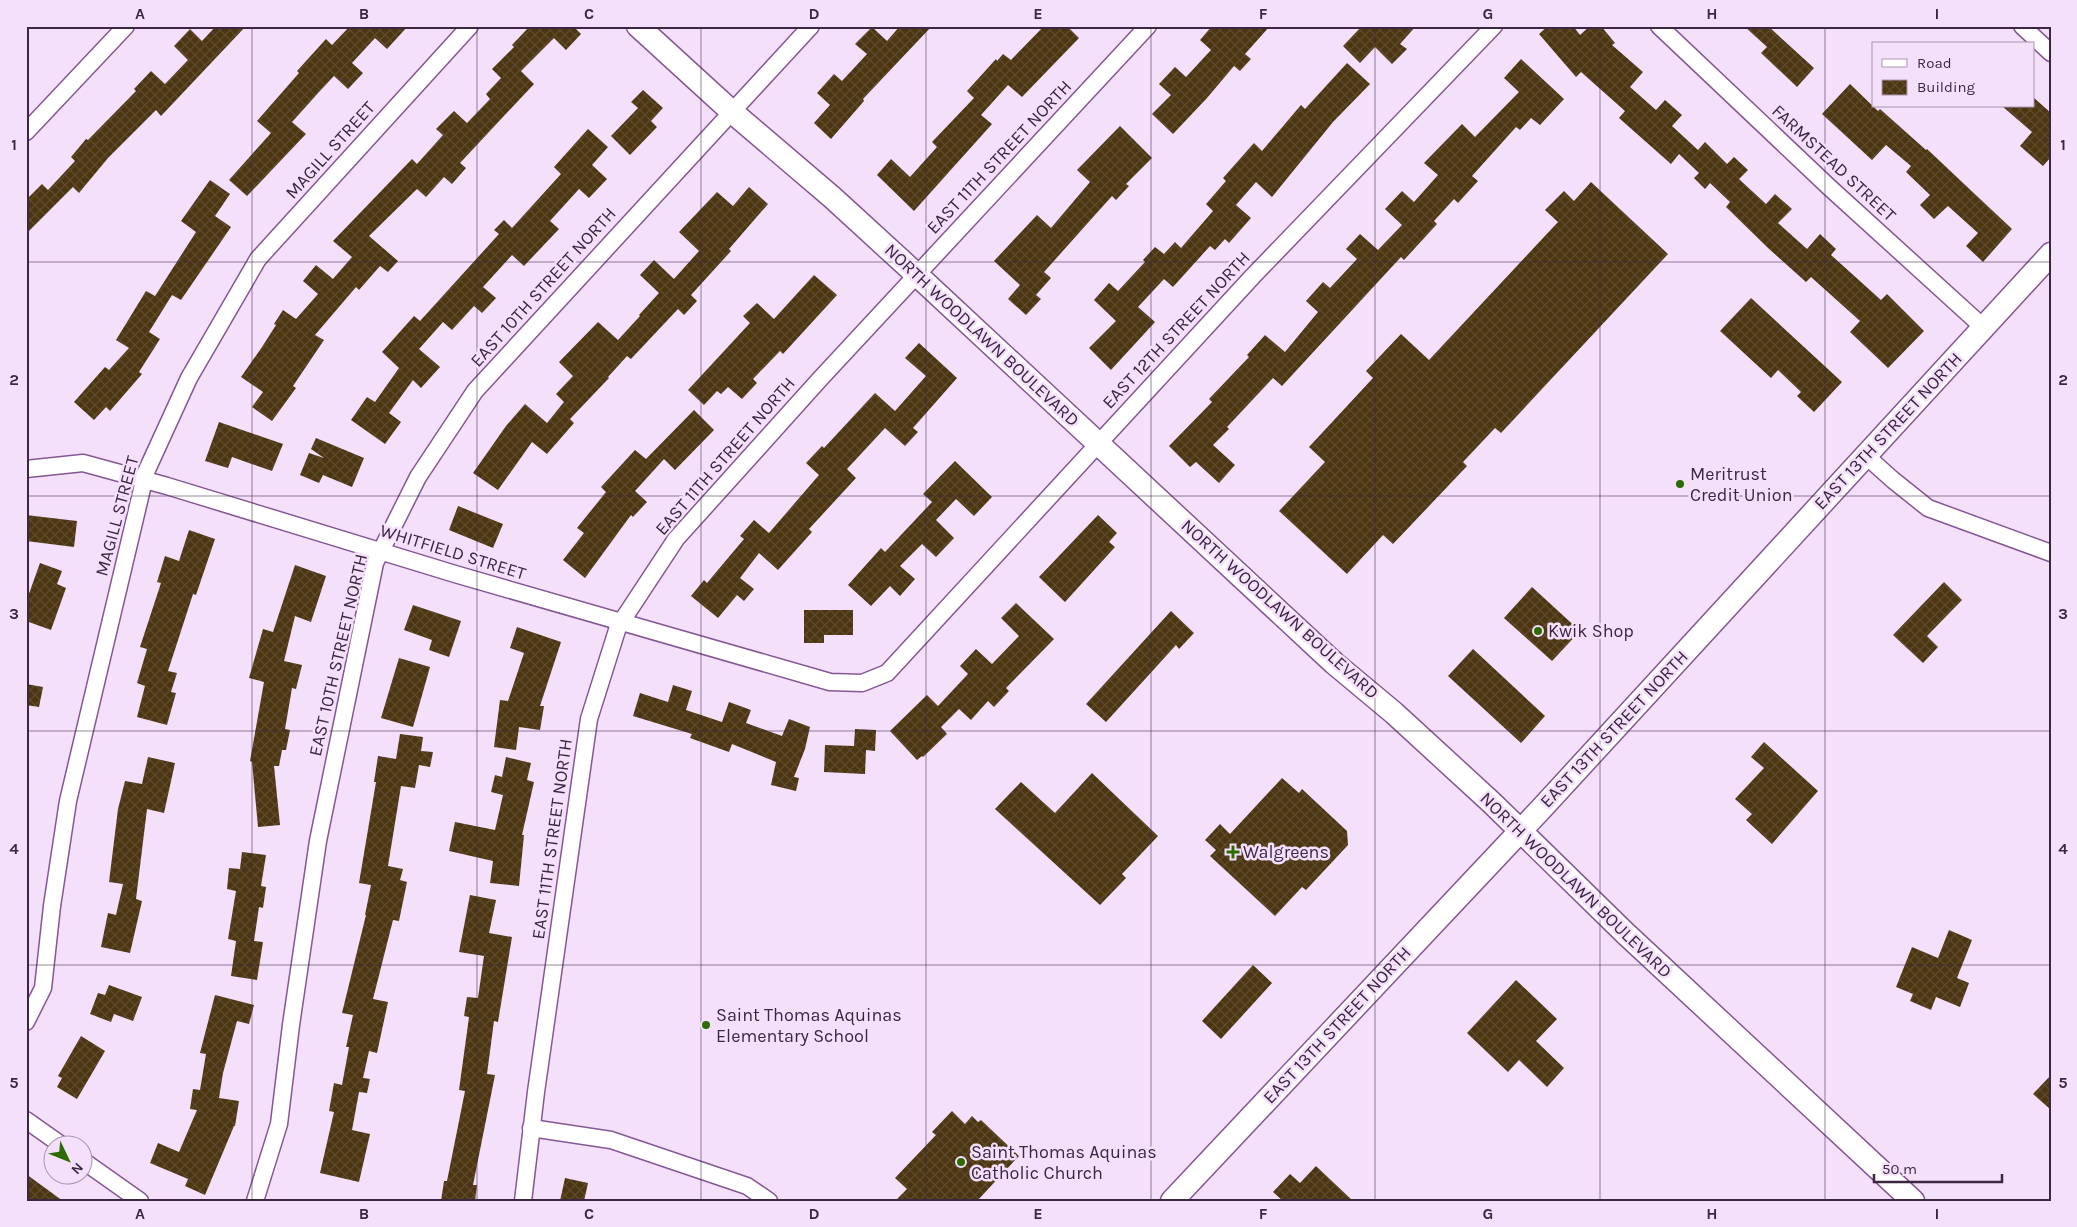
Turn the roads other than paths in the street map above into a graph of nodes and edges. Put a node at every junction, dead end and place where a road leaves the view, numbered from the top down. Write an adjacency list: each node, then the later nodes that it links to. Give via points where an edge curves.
1 (126, 26): 11 (street)
2 (470, 26): 18 (street, MAGILL STREET, via 258,259 189,378)
3 (638, 26): 10 (main road, NORTH WOODLAWN BOULEVARD)
4 (811, 26): 10 (street, EAST 10TH STREET NORTH)
5 (1148, 26): 13 (street, EAST 11TH STREET NORTH)
6 (1494, 26): 15 (street, EAST 12TH STREET NORTH, via 1253,276)
7 (1659, 26): 14 (street, FARMSTEAD STREET)
8 (2022, 26): 9 (street)
9 (2051, 53)
10 (731, 111): 13 (main road, NORTH WOODLAWN BOULEVARD); 19 (street, EAST 10TH STREET NORTH, via 475,391 418,477)
11 (26, 132)
12 (2051, 254): 14 (main road, EAST 13TH STREET NORTH)
13 (917, 275): 15 (main road, NORTH WOODLAWN BOULEVARD); 21 (street, EAST 11TH STREET NORTH, via 676,539)
14 (1983, 327): 16 (main road, EAST 13TH STREET NORTH)
15 (1099, 443): 22 (street, EAST 12TH STREET NORTH, via 887,673); 23 (main road, NORTH WOODLAWN BOULEVARD, via 1334,663 1394,713)
16 (1865, 455): 20 (street, via 1928,508); 23 (main road, EAST 13TH STREET NORTH)
17 (26, 469): 18 (street, WHITFIELD STREET, via 84,463)
18 (144, 479): 19 (street, WHITFIELD STREET); 24 (street, MAGILL STREET, via 68,802 52,906 44,988)
19 (381, 551): 21 (street, WHITFIELD STREET); 30 (street, EAST 10TH STREET NORTH, via 375,563 318,841 290,1025 280,1124)
20 (2051, 553)
21 (621, 623): 22 (street, WHITFIELD STREET, via 830,682); 26 (street, EAST 11TH STREET NORTH, via 589,719)
22 (867, 682)
23 (1520, 830): 33 (main road, EAST 13TH STREET NORTH); 34 (main road, NORTH WOODLAWN BOULEVARD, via 1625,933)
24 (26, 1022)
25 (26, 1120): 27 (street)
26 (531, 1128): 31 (street, EAST 11TH STREET NORTH); 32 (street, via 611,1140 747,1186)
27 (46, 1134)
28 (92, 1167): 29 (street)
29 (140, 1201)
30 (255, 1201)
31 (523, 1201)
32 (769, 1201)
33 (1172, 1201)
34 (1913, 1201)

